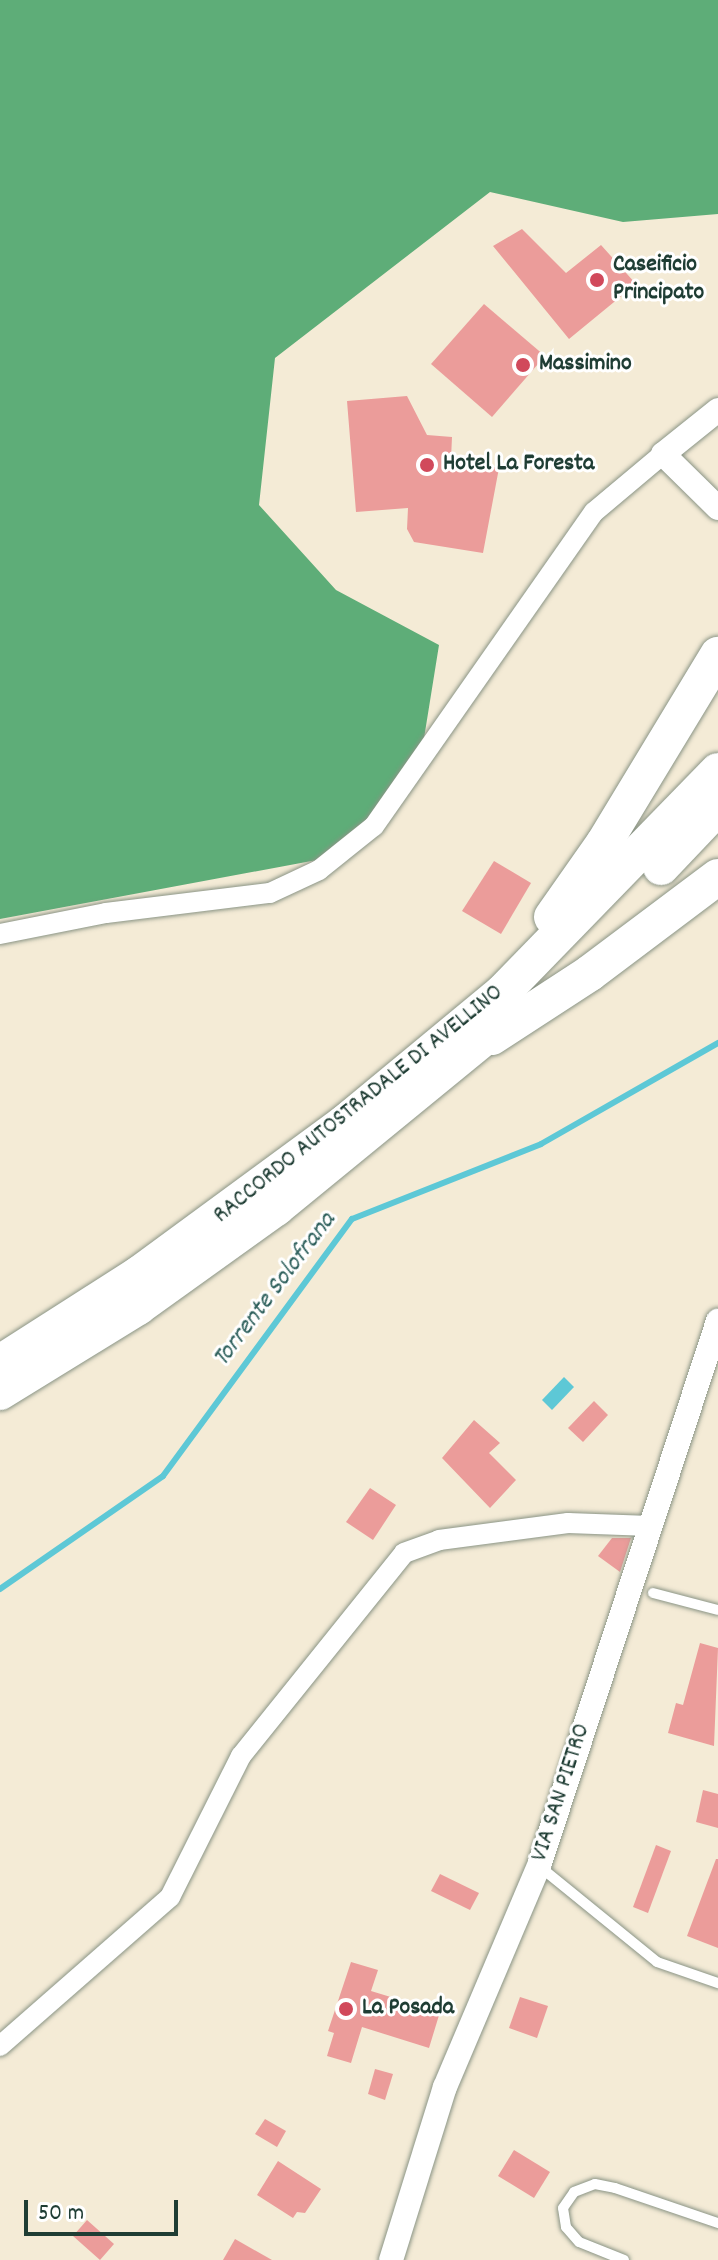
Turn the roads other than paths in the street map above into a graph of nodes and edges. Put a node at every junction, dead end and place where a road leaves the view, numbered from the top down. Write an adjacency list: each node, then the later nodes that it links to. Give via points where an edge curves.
1 (718, 410): 2 (street)
2 (663, 454): 3 (street); 8 (street, via 594,512 374,826 319,870 270,893 106,913)
3 (718, 508)
4 (718, 655): 10 (highway, via 565,900)
5 (718, 771): 10 (highway, RACCORDO AUTOSTRADALE DI AVELLINO, via 503,992)
6 (718, 807): 9 (highway, RACCORDO AUTOSTRADALE DI AVELLINO)
7 (718, 877): 9 (highway, via 590,973)
8 (0, 934)
9 (471, 1051): 13 (highway, RACCORDO AUTOSTRADALE DI AVELLINO, via 207,1259)
10 (421, 1060): 12 (highway, RACCORDO AUTOSTRADALE DI AVELLINO, via 269,1182)
11 (718, 1321): 14 (street, VIA SAN PIETRO)
12 (0, 1363)
13 (0, 1392)
14 (650, 1526): 17 (street, VIA SAN PIETRO); 19 (street, via 568,1523 439,1540 404,1553 241,1756 170,1897)
15 (653, 1593): 16 (lane)
16 (718, 1610)
17 (539, 1866): 18 (lane, via 657,1962); 21 (street, VIA SAN PIETRO, via 445,2087)
18 (718, 1983)
19 (0, 2046)
20 (718, 2223): 22 (lane, via 615,2188 595,2184 574,2192 563,2208 566,2227 579,2242)
21 (391, 2260)
22 (624, 2260)

